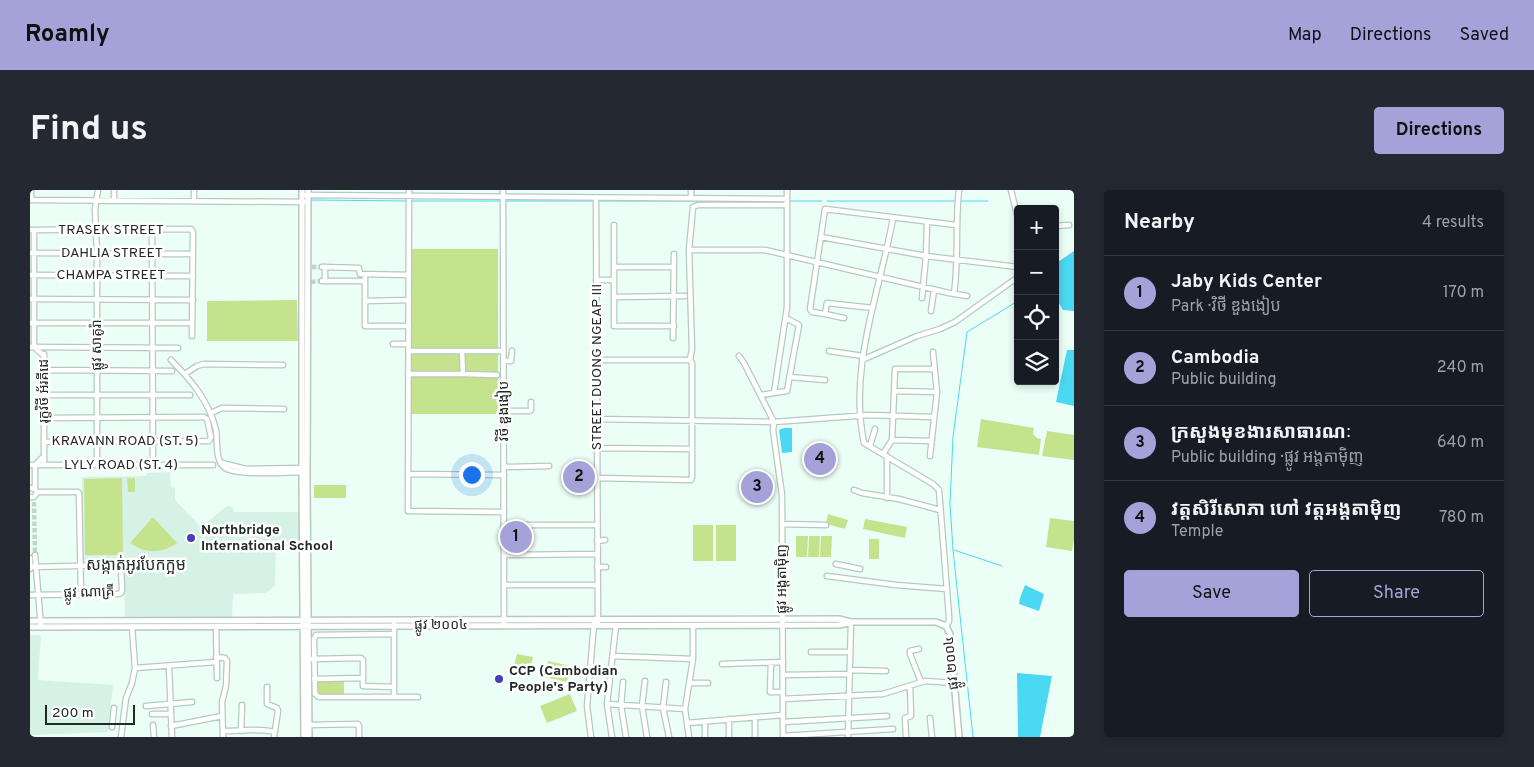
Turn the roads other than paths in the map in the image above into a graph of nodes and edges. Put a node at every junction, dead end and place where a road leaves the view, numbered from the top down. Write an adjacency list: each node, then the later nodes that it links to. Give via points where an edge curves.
1 (31, 190): 14 (street)
2 (98, 190): 21 (street, ផ្លូវ សាគូរ៉ា)
3 (114, 190): 17 (street)
4 (194, 190): 18 (street)
5 (409, 190): 12 (street)
6 (503, 190): 15 (street, វិថី ឌួងងៀប)
7 (691, 190): 13 (street)
8 (787, 190): 20 (street)
9 (959, 190): 25 (street)
10 (1011, 190): 22 (street)
11 (305, 193): 12 (street); 19 (main road)
12 (409, 196): 15 (street); 49 (street)
13 (691, 198): 16 (street); 20 (street)
14 (30, 200): 21 (street)
15 (503, 200): 16 (street); 95 (street, វិថី ឌួងងៀប)
16 (596, 200): 57 (street, STREET DUONG NGEAP III)
17 (114, 201): 18 (street); 21 (street)
18 (194, 201): 19 (street)
19 (305, 202): 55 (main road); 55 (main road, via 310,267)
20 (787, 202): 33 (street, via 695,205); 40 (street)
21 (96, 205): 29 (street, ផ្លូវ សាគូរ៉ា)
22 (1015, 205)
23 (893, 218): 24 (street); 32 (street, via 825,209); 34 (street)
24 (926, 222): 25 (street); 41 (street)
25 (956, 224): 43 (street)
26 (614, 225): 44 (street)
27 (1069, 225): 28 (street)
28 (1059, 226)
29 (97, 227): 30 (street, TRASEK STREET); 31 (street, TRASEK STREET); 36 (street, ផ្លូវ សាគូរ៉ា)
30 (32, 230): 35 (street, រុក្ខវិថី អ័រគីដេ)
31 (152, 230): 37 (street); 38 (street, TRASEK STREET, via 192,230)
32 (821, 237): 34 (street); 42 (street)
33 (689, 250): 40 (street, via 765,250); 104 (street)
34 (888, 250): 41 (street); 53 (street)
35 (32, 253): 36 (street, DAHLIA STREET); 48 (street, រុក្ខវិថី អ័រគីដេ)
36 (97, 254): 37 (street, DAHLIA STREET); 50 (street, ផ្លូវ សាគូរ៉ា)
37 (152, 254): 38 (street, DAHLIA STREET); 51 (street)
38 (193, 254): 52 (street)
39 (674, 254): 45 (street)
40 (787, 254): 42 (street); 76 (street)
41 (926, 256): 43 (street); 59 (street)
42 (818, 261): 53 (street); 75 (street, via 810,310)
43 (956, 261): 46 (street); 61 (street)
44 (614, 267): 45 (street); 58 (street)
45 (674, 267): 62 (street)
46 (1014, 267)
47 (362, 274): 49 (street); 56 (street); 56 (street, via 359,268 324,267 323,281)
48 (32, 275): 50 (street, CHAMPA STREET); 67 (street, រុក្ខវិថី អ័រគីដេ)
49 (409, 275): 71 (street)
50 (97, 276): 51 (street, CHAMPA STREET); 68 (street, ផ្លូវ សាគូរ៉ា)
51 (152, 276): 52 (street, CHAMPA STREET); 69 (street)
52 (193, 276): 70 (street)
53 (881, 278): 59 (street); 73 (street)
54 (1014, 280): 101 (street, via 955,322)
55 (307, 281): 158 (main road)
56 (362, 281): 72 (street)
57 (596, 281): 58 (street); 103 (street, STREET DUONG NGEAP III)
58 (614, 281): 65 (street)
59 (923, 287): 60 (street); 66 (street)
60 (934, 290): 61 (street); 74 (street)
61 (954, 294): 64 (street)
62 (674, 296): 63 (street); 65 (street); 83 (street)
63 (685, 296)
64 (967, 296)
65 (614, 297): 83 (street, via 614,326)
66 (922, 298)
67 (32, 299): 68 (street); 78 (street, រុក្ខវិថី អ័រគីដេ)
68 (97, 299): 69 (street); 79 (street, ផ្លូវ សាគូរ៉ា)
69 (152, 300): 70 (street); 80 (street)
70 (192, 300): 81 (street)
71 (409, 300): 72 (street); 82 (street)
72 (365, 301): 82 (street, via 365,326)
73 (873, 308): 75 (street, via 828,302); 101 (street)
74 (930, 311)
75 (825, 314): 77 (street)
76 (786, 318): 116 (street, via 799,325); 120 (street)
77 (844, 318)
78 (32, 322): 79 (street); 88 (street, រុក្ខវិថី អ័រគីដេ)
79 (97, 323): 80 (street); 90 (street, ផ្លូវ សាគូរ៉ា)
80 (152, 323): 81 (street); 91 (street)
81 (192, 323): 84 (street)
82 (409, 326): 87 (street)
83 (674, 326): 85 (street)
84 (192, 336)
85 (673, 338)
86 (393, 344): 87 (street)
87 (409, 344): 93 (street)
88 (31, 346): 89 (street); 99 (street)
89 (44, 347): 90 (street); 99 (street, រុក្ខវិថី អ័រគីដេ)
90 (97, 348): 91 (street); 109 (street, ផ្លូវ សាគូរ៉ា)
91 (153, 348): 92 (street); 110 (street)
92 (178, 348)
93 (408, 351): 94 (street); 113 (street)
94 (462, 351): 95 (street); 114 (street)
95 (503, 351): 105 (street, វិថី ឌួងងៀប)
96 (512, 351): 105 (street, via 511,361)
97 (829, 351): 101 (street)
98 (933, 352): 107 (street)
99 (44, 356): 108 (street, រុក្ខវិថី អ័រគីដេ)
100 (739, 356): 125 (street)
101 (862, 358): 130 (street)
102 (171, 360): 112 (street)
103 (596, 360): 104 (street); 136 (street, STREET DUONG NGEAP III)
104 (690, 360): 137 (street)
105 (504, 361): 128 (street, វិថី ឌួងងៀប)
106 (283, 365): 112 (street, via 204,364)
107 (935, 369): 118 (street, via 896,369); 119 (street)
108 (44, 370): 109 (street); 121 (street, រុក្ខវិថី អ័រគីដេ)
109 (97, 370): 110 (street); 122 (street, ផ្លូវ សាគូរ៉ា)
110 (153, 370): 111 (street); 123 (street)
111 (172, 370)
112 (186, 374): 129 (street)
113 (408, 374): 114 (street); 159 (street)
114 (462, 374): 115 (street)
115 (497, 375)
116 (790, 377): 117 (street); 120 (street, via 787,391)
117 (825, 380)
118 (894, 391): 119 (street); 131 (street)
119 (937, 392): 133 (street)
120 (774, 393): 125 (street)
121 (44, 395): 122 (street); 134 (street, រុក្ខវិថី អ័រគីដេ)
122 (97, 395): 123 (street); 135 (street, ផ្លូវ សាគូរ៉ា)
123 (153, 395): 124 (street); 132 (street)
124 (190, 395)
125 (761, 395): 138 (street)
126 (531, 402): 128 (street, via 529,411)
127 (284, 408): 129 (street, via 222,408)
128 (504, 411): 157 (street, វិថី ឌួងងៀប)
129 (211, 413): 158 (street, via 220,462 246,469)
130 (860, 416): 131 (street); 138 (street); 145 (street, via 864,443)
131 (893, 416): 133 (street); 140 (street)
132 (153, 417): 135 (street); 143 (street); 143 (street, KRAVANN ROAD (ST. 5), via 204,417 211,437 209,441)
133 (933, 417): 141 (street)
134 (44, 418): 135 (street); 144 (street, រុក្ខវិថី អ័រគីដេ)
135 (97, 418): 142 (street, ផ្លូវ សាគូរ៉ា)
136 (597, 419): 137 (street); 146 (street, STREET DUONG NGEAP III)
137 (692, 421): 138 (street); 147 (street)
138 (774, 422): 167 (street, ផ្លូវ អង្តតាម៉ិញ)
139 (875, 429): 145 (street)
140 (892, 440): 141 (street); 148 (street)
141 (930, 440): 150 (street)
142 (97, 441): 143 (street, KRAVANN ROAD (ST. 5)); 144 (street, KRAVANN ROAD (ST. 5)); 153 (street, ផ្លូវ សាគូរ៉ា)
143 (153, 441): 154 (street)
144 (44, 442): 149 (street, រុក្ខវិថី អ័រគីដេ)
145 (870, 446): 148 (street)
146 (597, 448): 147 (street); 161 (street, STREET DUONG NGEAP III)
147 (691, 448): 161 (street, via 691,480)
148 (885, 455): 164 (street); 165 (street, via 937,487)
149 (44, 456): 151 (street); 152 (street, រុក្ខវិថី អ័រគីដេ)
150 (930, 456)
151 (32, 465): 152 (street, LYLY ROAD (ST. 4)); 163 (street)
152 (44, 465): 153 (street, LYLY ROAD (ST. 4))
153 (97, 465): 154 (street, LYLY ROAD (ST. 4))
154 (153, 465): 155 (street, LYLY ROAD (ST. 4))
155 (213, 465)
156 (550, 466): 157 (street)
157 (504, 467): 160 (street, វិថី ឌួងងៀប)
158 (304, 470): 195 (main road)
159 (408, 474): 160 (street); 166 (street, via 408,511)
160 (504, 475): 166 (street, វិថី ឌួងងៀប)
161 (597, 478): 169 (street, STREET DUONG NGEAP III)
162 (854, 490): 164 (street)
163 (33, 494): 179 (street, via 80,493)
164 (887, 498): 165 (street)
165 (940, 510): 187 (street)
166 (504, 512): 168 (street, វិថី ឌួងងៀប)
167 (782, 524): 170 (street); 193 (street, ផ្លូវ អង្តតាម៉ិញ)
168 (504, 525): 169 (street); 175 (street, វិថី ឌួងងៀប)
169 (597, 525): 172 (street, STREET DUONG NGEAP III)
170 (826, 525)
171 (605, 540): 172 (street)
172 (597, 541): 173 (street, STREET DUONG NGEAP III)
173 (597, 548): 174 (street); 176 (street, STREET DUONG NGEAP III)
174 (604, 548)
175 (504, 554): 176 (street); 185 (street, វិថី ឌួងងៀប)
176 (597, 554): 180 (street, STREET DUONG NGEAP III)
177 (33, 557): 182 (street)
178 (836, 564): 184 (street, via 858,569)
179 (81, 566): 182 (street); 188 (street); 188 (street, ផ្លូវ ណាគ្រី, via 120,566 121,593)
180 (598, 567): 181 (street); 186 (street, STREET DUONG NGEAP III)
181 (606, 567)
182 (31, 568): 190 (street)
183 (827, 576): 184 (street)
184 (853, 580): 187 (street)
185 (504, 586): 186 (street); 197 (street, វិថី ឌួងងៀប)
186 (598, 586): 192 (street, STREET DUONG NGEAP III)
187 (947, 589): 204 (street, via 949,621)
188 (81, 594): 190 (street, ផ្លូវ ណាគ្រី)
189 (30, 595): 190 (street, ផ្លូវ ណាគ្រី)
190 (38, 595): 198 (street)
191 (30, 621): 198 (main road, ផ្លូវ ២០០៤)
192 (596, 622): 193 (main road, ផ្លូវ ២០០៤); 197 (main road, ផ្លូវ ២០០៤); 200 (main road, ផ្លូវ ២០០៤); 282 (street, STREET DUONG NGEAP III, via 587,706)
193 (782, 622): 194 (main road, ផ្លូវ ២០០៤, via 840,625); 201 (main road, ផ្លូវ ២០០៤); 216 (street, ផ្លូវ អង្តតាម៉ិញ)
194 (851, 622): 204 (main road, ផ្លូវ ២០០៤, via 939,622); 211 (street)
195 (306, 623): 196 (main road, ផ្លូវ ២០០៤); 199 (main road, ផ្លូវ ២០០៤); 203 (main road, ផ្លូវ ២០០៤); 213 (main road); 279 (main road)
196 (394, 623): 197 (main road, ផ្លូវ ២០០៤); 206 (street)
197 (504, 623)
198 (41, 624): 199 (main road, ផ្លូវ ២០០៤); 205 (main road, ផ្លូវ ២០០៤)
199 (96, 624): 202 (main road, ផ្លូវ ២០០៤)
200 (616, 625): 201 (main road, ផ្លូវ ២០០៤); 212 (street)
201 (693, 625): 214 (street)
202 (132, 626): 203 (main road, ផ្លូវ ២០០៤); 220 (street)
203 (216, 626): 215 (street)
204 (946, 626): 233 (main road, ផ្លូវ ២០០៤, via 950,634)
205 (30, 627)
206 (394, 634): 213 (street, via 316,635); 234 (street)
207 (919, 649): 209 (street)
208 (904, 650): 209 (street)
209 (910, 651): 230 (street)
210 (810, 652): 211 (street)
211 (850, 652): 222 (street)
212 (613, 656): 214 (street); 243 (street)
213 (312, 659): 225 (street, via 361,658); 226 (main road)
214 (693, 659): 231 (street)
215 (216, 660): 219 (street); 224 (street); 257 (street, via 225,658 227,661)
216 (783, 662): 217 (street); 223 (street, ផ្លូវ អង្តតាម៉ិញ)
217 (770, 663): 218 (street); 237 (street, via 770,692)
218 (722, 664)
219 (169, 667): 220 (street); 244 (street)
220 (135, 668): 253 (street)
221 (886, 671): 222 (street)
222 (850, 672): 223 (street); 239 (street)
223 (783, 675): 237 (street, ផ្លូវ អង្តតាម៉ិញ)
224 (217, 678)
225 (362, 678): 226 (street); 234 (street, via 365,687)
226 (312, 679): 238 (street, via 318,697); 267 (main road)
227 (645, 681): 248 (street)
228 (623, 682): 246 (street)
229 (666, 682): 250 (street)
230 (921, 682): 233 (street); 235 (street)
231 (690, 683): 232 (street); 251 (street)
232 (708, 683)
233 (954, 683): 293 (main road, ផ្លូវ ២០០៤)
234 (394, 686): 238 (street)
235 (910, 686): 239 (street, via 884,694); 291 (street, via 911,716 905,718)
236 (267, 687): 273 (street, via 267,704 278,711)
237 (783, 692): 241 (street, ផ្លូវ អង្តតាម៉ិញ)
238 (394, 696): 240 (street)
239 (849, 696): 241 (street); 262 (street)
240 (418, 698)
241 (783, 699): 256 (street, ផ្លូវ អង្តតាម៉ិញ)
242 (192, 702): 244 (street)
243 (607, 704): 246 (street); 283 (street)
244 (170, 705): 247 (street); 255 (street)
245 (242, 705): 271 (street)
246 (621, 705): 248 (street); 284 (street)
247 (146, 706)
248 (642, 706): 250 (street); 285 (street)
249 (114, 708): 252 (street)
250 (663, 708): 251 (street); 286 (street)
251 (685, 709): 265 (street)
252 (113, 714): 253 (street); 268 (street)
253 (125, 714): 276 (street)
254 (152, 714): 255 (street)
255 (171, 714): 269 (street)
256 (783, 715): 259 (street); 264 (street, ផ្លូវ អង្តតាម៉ិញ)
257 (222, 716): 269 (street); 272 (street)
258 (887, 716): 262 (street)
259 (755, 718): 261 (street); 290 (street)
260 (930, 718): 292 (street)
261 (729, 719): 263 (street); 289 (street)
262 (848, 719): 264 (street); 274 (street)
263 (705, 722): 265 (street); 288 (street)
264 (783, 722): 275 (street, ផ្លូវ អង្តតាម៉ិញ)
265 (687, 723): 287 (street)
266 (153, 725): 277 (street)
267 (309, 725): 280 (main road); 281 (street, via 358,724)
268 (112, 726)
269 (171, 726): 278 (street)
270 (893, 729): 274 (street)
271 (240, 731): 272 (street); 273 (street, via 254,729)
272 (223, 734)
273 (275, 734)
274 (848, 735): 275 (street)
275 (783, 736)
276 (121, 737)
277 (154, 737)
278 (172, 737)
279 (304, 737)
280 (309, 737)
281 (359, 737)
282 (591, 737)
283 (612, 737)
284 (626, 737)
285 (647, 737)
286 (668, 737)
287 (689, 737)
288 (705, 737)
289 (729, 737)
290 (755, 737)
291 (906, 737)
292 (932, 737)
293 (959, 737)

